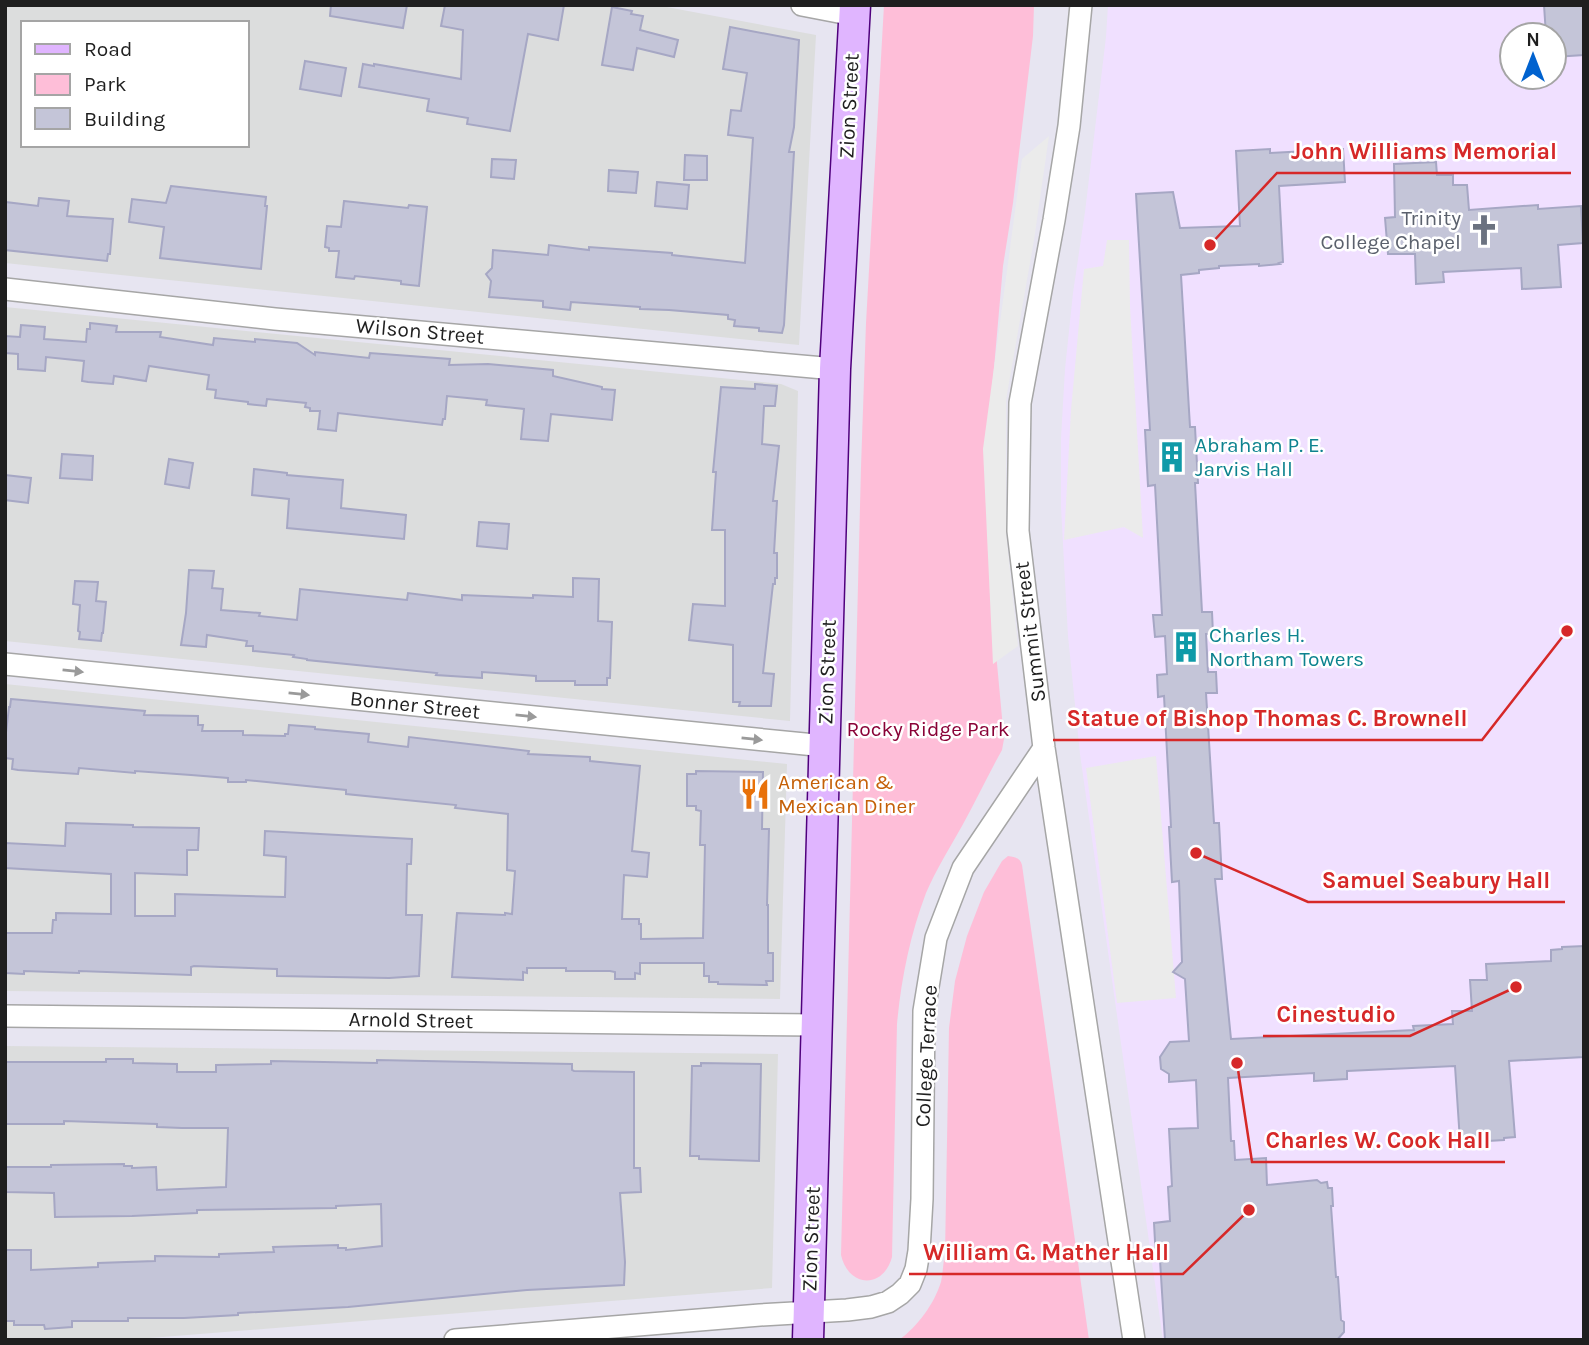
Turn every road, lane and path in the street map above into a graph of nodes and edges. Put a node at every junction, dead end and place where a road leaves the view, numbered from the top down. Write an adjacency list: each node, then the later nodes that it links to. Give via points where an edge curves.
1 (802, 5): 3 (street)
2 (1081, 5): 8 (street, Summit Street, via 1069,126 1020,403 1018,531)
3 (855, 10): 5 (main road, Zion Street)
4 (5, 289): 5 (street, Wilson Street)
5 (835, 369): 7 (main road, Zion Street)
6 (5, 664): 7 (street, Bonner Street, one-way to 7)
7 (825, 746): 10 (main road, Zion Street)
8 (1044, 748): 11 (street, College Terrace, via 963,868 936,938 924,1011 919,1251 910,1284 888,1302); 13 (street, Summit Street)
9 (5, 1016): 10 (street, Arnold Street)
10 (817, 1025): 11 (main road, Zion Street)
11 (809, 1326): 12 (street, College Terrace, via 760,1315)
12 (455, 1340)
13 (1134, 1340)

